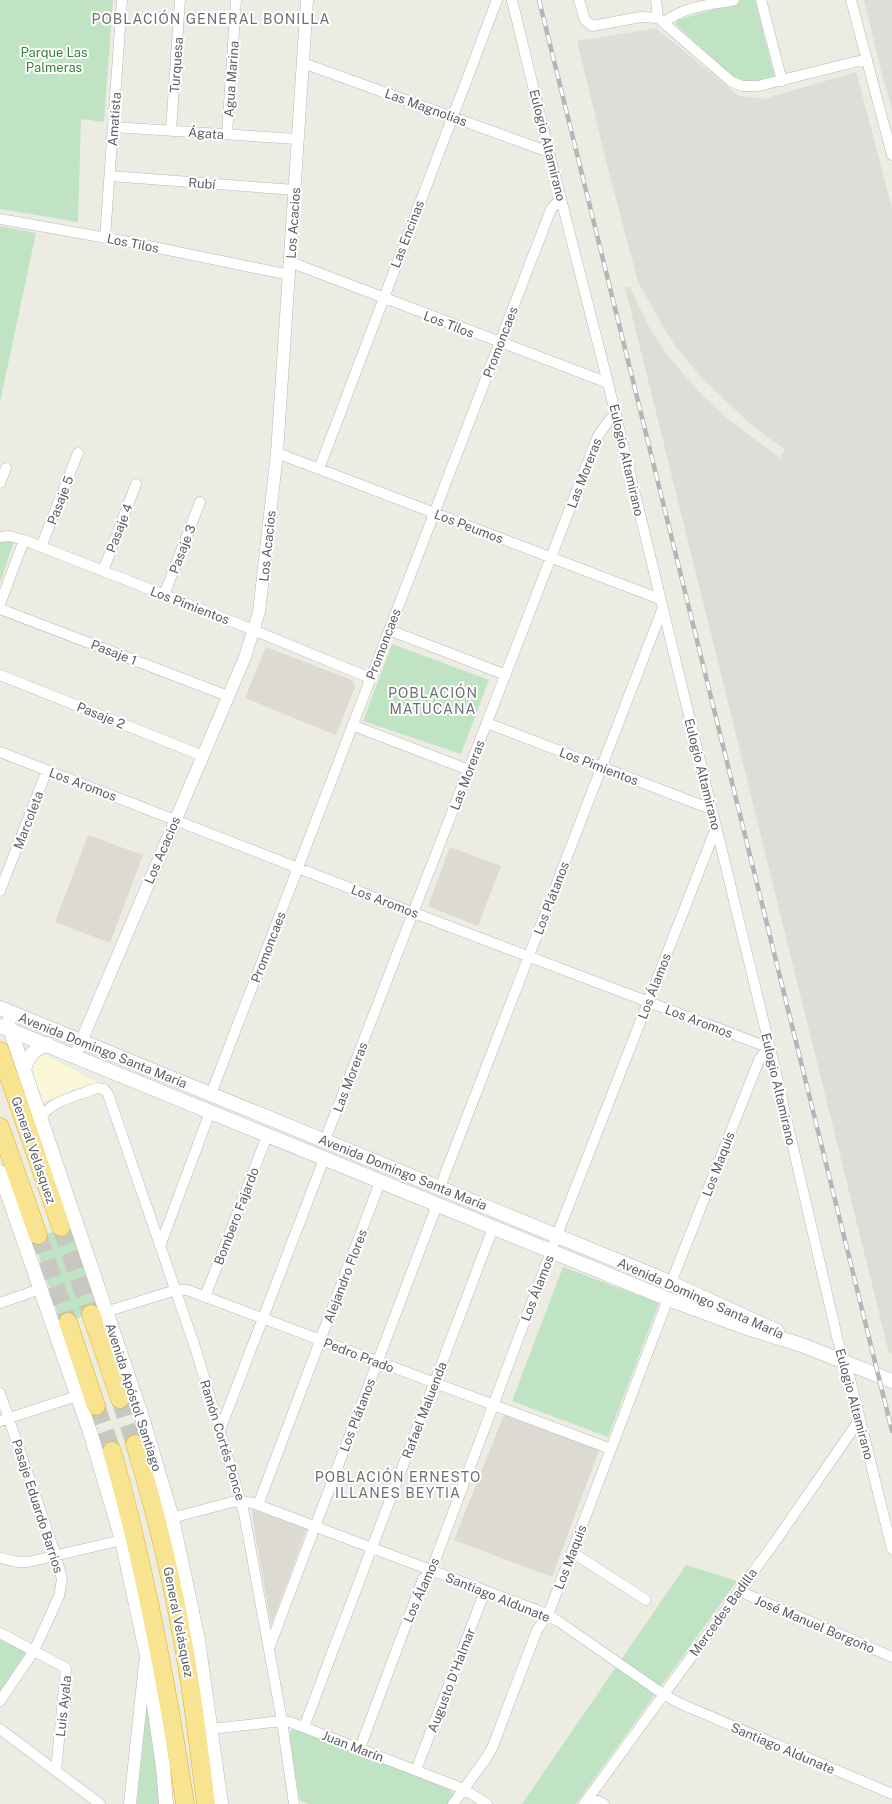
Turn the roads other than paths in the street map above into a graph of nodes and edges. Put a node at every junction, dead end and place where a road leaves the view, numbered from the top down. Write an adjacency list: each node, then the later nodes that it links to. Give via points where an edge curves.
1 (122, 0): 17 (street, Amatista)
2 (180, 0): 18 (street, Turquesa)
3 (236, 0): 19 (street, Agua Marina)
4 (307, 0): 14 (street, Los Acacios)
5 (498, 0): 16 (street, Las Encinas)
6 (512, 0): 21 (street, Eulogio Altamirano)
7 (579, 0): 12 (street, via 589,25 598,26 641,17)
8 (656, 0): 12 (street)
9 (734, 0): 12 (street, via 685,11)
10 (761, 0): 15 (street)
11 (851, 0): 13 (street)
12 (662, 20): 15 (street, via 728,79 737,84 750,87)
13 (867, 60): 15 (street); 22 (street)
14 (303, 63): 16 (street, Las Magnolias); 20 (street, Los Acacios)
15 (782, 81)
16 (452, 117): 21 (street, Las Magnolias); 30 (street, Las Encinas)
17 (113, 127): 18 (street, Ágata); 23 (street, Amatista)
18 (171, 130): 19 (street, Ágata)
19 (227, 134): 20 (street, Ágata)
20 (298, 139): 24 (street, Los Acacios)
21 (549, 152): 25 (street, Eulogio Altamirano)
22 (892, 155)
23 (110, 176): 24 (street, Rubí); 27 (street, Amatista)
24 (295, 190): 28 (street, Los Acacios)
25 (561, 198): 31 (street, Promoncaes, via 551,209); 32 (street, Eulogio Altamirano)
26 (0, 219): 27 (street, Los Tilos)
27 (105, 238): 29 (street, Los Tilos)
28 (290, 262): 29 (street, Los Acacios); 30 (street, Los Tilos)
29 (290, 275): 35 (street, Los Acacios)
30 (383, 298): 31 (street, Los Tilos); 37 (street, Las Encinas)
31 (500, 342): 32 (street, Los Tilos); 41 (street, Promoncaes)
32 (608, 384): 33 (street, Eulogio Altamirano)
33 (616, 414): 45 (street, Las Moreras, via 598,436); 48 (street, Eulogio Altamirano)
34 (78, 453): 44 (street, Pasaje 5)
35 (277, 453): 37 (street, Los Peumos); 53 (street, Los Acacios, via 262,594)
36 (6, 468): 38 (street)
37 (319, 469): 41 (street, Los Peumos)
38 (0, 483)
39 (136, 484): 46 (street, Pasaje 4)
40 (200, 502): 47 (street, Pasaje 3)
41 (434, 513): 45 (street, Los Peumos); 52 (street, Promoncaes)
42 (3, 535): 43 (street, Los Pimientos)
43 (24, 540): 44 (street, Los Pimientos); 49 (street)
44 (41, 547): 46 (street, Los Pimientos)
45 (551, 558): 48 (street, Los Peumos); 55 (street, Las Moreras)
46 (103, 571): 47 (street, Los Pimientos)
47 (164, 595): 53 (street, Los Pimientos)
48 (660, 599): 51 (street, Eulogio Altamirano)
49 (0, 604)
50 (0, 609): 57 (street, Pasaje 1)
51 (662, 610): 62 (street, Los Plátanos); 65 (street, Eulogio Altamirano)
52 (389, 630): 55 (street); 56 (street, Promoncaes)
53 (254, 631): 56 (street, Los Pimientos); 57 (street, Los Acacios)
54 (0, 675): 61 (street, Pasaje 2)
55 (506, 675): 58 (street, Las Moreras)
56 (370, 678): 59 (street, Promoncaes)
57 (228, 696): 61 (street, Los Acacios)
58 (487, 723): 62 (street, Los Pimientos); 64 (street, Las Moreras)
59 (352, 725): 64 (street); 68 (street, Promoncaes)
60 (0, 752): 63 (street, Los Aromos)
61 (203, 756): 66 (street, Los Acacios)
62 (602, 767): 65 (street, Los Pimientos); 71 (street, Los Plátanos)
63 (47, 770): 66 (street, Los Aromos); 69 (street, Marcoleta)
64 (469, 770): 70 (street, Las Moreras)
65 (711, 809): 67 (street, Eulogio Altamirano)
66 (175, 820): 68 (street, Los Aromos); 75 (street, Los Acacios)
67 (716, 828): 72 (street, Los Álamos); 77 (street, Eulogio Altamirano)
68 (298, 868): 70 (street, Los Aromos); 81 (street, Promoncaes)
69 (0, 891)
70 (414, 913): 71 (street, Los Aromos); 86 (street, Las Moreras)
71 (529, 956): 72 (street, Los Aromos); 90 (street, Los Plátanos)
72 (648, 1002): 77 (street, Los Aromos); 95 (street, Los Álamos)
73 (1, 1006): 74 (main road, Avenida Apóstol Santiago); 75 (main road, Avenida Domingo Santa María)
74 (5, 1028): 76 (main road, Avenida Domingo Santa María); 80 (main road, Avenida Apóstol Santiago)
75 (81, 1042): 79 (street, Los Acacios); 81 (main road, Avenida Domingo Santa María)
76 (48, 1044): 79 (main road, Avenida Domingo Santa María); 80 (main road, via 32,1053 25,1063)
77 (770, 1048): 98 (street, Los Maquis, via 759,1060); 110 (street, Eulogio Altamirano)
78 (0, 1051): 92 (highway, General Velásquez)
79 (75, 1056): 82 (main road, Avenida Domingo Santa María)
80 (24, 1070): 83 (main road, Avenida Apóstol Santiago)
81 (211, 1094): 86 (main road, Avenida Domingo Santa María)
82 (210, 1112): 85 (main road, Avenida Domingo Santa María); 96 (street)
83 (40, 1119): 96 (street, Ramón Cortés Ponce, via 56,1103 97,1088 104,1089 108,1094); 104 (main road, Avenida Apóstol Santiago)
84 (0, 1127): 94 (highway, General Velásquez)
85 (267, 1136): 87 (main road, Avenida Domingo Santa María); 101 (street, Bombero Fajardo)
86 (325, 1140): 90 (main road, Avenida Domingo Santa María)
87 (324, 1159): 89 (main road, Avenida Domingo Santa María); 105 (street)
88 (0, 1172): 99 (main road)
89 (380, 1182): 91 (main road, Avenida Domingo Santa María); 107 (street, Alejandro Flores)
90 (440, 1187): 95 (main road, Avenida Domingo Santa María)
91 (436, 1205): 93 (main road, Avenida Domingo Santa María); 109 (street, Los Plátanos)
92 (61, 1227)
93 (493, 1228): 97 (main road, Avenida Domingo Santa María); 112 (street, Rafael Maluenda)
94 (38, 1235)
95 (557, 1235): 97 (street, Los Álamos); 98 (main road, Avenida Domingo Santa María)
96 (160, 1246): 100 (street, Ramón Cortés Ponce)
97 (551, 1251): 102 (main road, Avenida Domingo Santa María); 116 (street, Los Álamos)
98 (671, 1283): 108 (main road, Avenida Domingo Santa María, via 754,1319)
99 (40, 1289): 103 (street); 114 (main road)
100 (176, 1290): 101 (street, Pedro Prado, via 187,1290); 104 (street, Pedro Prado); 120 (street, Ramón Cortés Ponce)
101 (205, 1297): 105 (street, Pedro Prado)
102 (668, 1299): 108 (main road, Avenida Domingo Santa María); 122 (street, Los Maquis)
103 (0, 1303)
104 (98, 1313): 115 (highway); 126 (main road, Avenida Apóstol Santiago, via 142,1417)
105 (263, 1318): 107 (street, Pedro Prado); 120 (street)
106 (68, 1322): 117 (highway)
107 (320, 1340): 109 (street, Pedro Prado); 125 (street, Alejandro Flores)
108 (802, 1345): 110 (main road, Avenida Domingo Santa María)
109 (377, 1362): 112 (street, Pedro Prado); 127 (street, Los Plátanos)
110 (845, 1362): 111 (main road, Avenida Domingo Santa María); 118 (street, Eulogio Altamirano)
111 (892, 1381)
112 (435, 1383): 116 (street, Pedro Prado); 129 (street, Rafael Maluenda)
113 (0, 1392): 119 (street, Pasaje Eduardo Barrios)
114 (77, 1396): 119 (street); 128 (main road)
115 (120, 1399)
116 (493, 1405): 122 (street, Pedro Prado); 134 (street, Los Álamos)
117 (96, 1406)
118 (860, 1419): 130 (street, Eulogio Altamirano); 136 (street, Mercedes Badilla)
119 (4, 1420): 132 (street, Pasaje Eduardo Barrios)
120 (220, 1430): 124 (street, Ramón Cortés Ponce)
121 (135, 1444): 160 (highway, General Velásquez, via 157,1520 177,1607 196,1721)
122 (611, 1450): 131 (street, Los Maquis)
123 (112, 1451): 159 (highway, General Velásquez, via 151,1604)
124 (241, 1501): 125 (street, Santiago Aldunate); 126 (street, Santiago Aldunate); 140 (street, Ramón Cortés Ponce)
125 (258, 1505): 127 (street, Santiago Aldunate)
126 (172, 1518): 149 (main road, Avenida Apóstol Santiago, via 195,1627)
127 (315, 1526): 129 (street, Santiago Aldunate); 140 (street, Los Plátanos)
128 (122, 1540): 132 (street); 142 (main road)
129 (372, 1548): 134 (street, Santiago Aldunate); 147 (street, Rafael Maluenda)
130 (892, 1549)
131 (572, 1552): 137 (street); 138 (street, Los Maquis)
132 (56, 1556): 133 (street, via 22,1563); 141 (street, Pasaje Eduardo Barrios, via 62,1579 61,1592)
133 (0, 1558)
134 (431, 1570): 135 (street, Santiago Aldunate); 150 (street, Los Álamos, via 424,1579)
135 (485, 1591): 138 (street, Santiago Aldunate); 151 (street, Augusto D'Halmar)
136 (739, 1592): 143 (street, José Manuel Borgoño); 144 (street, Mercedes Badilla)
137 (646, 1600)
138 (548, 1615): 144 (street, Santiago Aldunate); 153 (street, Los Maquis, via 537,1630 491,1751)
139 (0, 1633): 141 (street, Luis Ayala)
140 (269, 1648): 146 (street, Ramón Cortés Ponce)
141 (34, 1650): 145 (street, Pasaje Eduardo Barrios); 152 (street, Luis Ayala, via 65,1666 67,1670)
142 (146, 1650): 157 (street); 158 (main road)
143 (892, 1656)
144 (663, 1694): 154 (street, Santiago Aldunate); 155 (street, Mercedes Badilla)
145 (0, 1701)
146 (282, 1721): 147 (street, Juan Marín); 149 (street, Juan Marín); 162 (street, Ramón Cortés Ponce)
147 (304, 1728): 150 (street, Juan Marín)
148 (0, 1729): 152 (street)
149 (211, 1729): 161 (main road, Avenida Apóstol Santiago)
150 (360, 1748): 151 (street, Juan Marín)
151 (416, 1770): 153 (street, Juan Marín)
152 (56, 1771): 156 (street)
153 (463, 1789): 163 (street, Los Maquis); 164 (street, Juan Marín)
154 (892, 1794)
155 (586, 1801): 165 (street)
156 (100, 1804)
157 (130, 1804)
158 (166, 1804)
159 (185, 1804)
160 (206, 1804)
161 (221, 1804)
162 (294, 1804)
163 (453, 1804)
164 (487, 1804)
165 (604, 1804)

